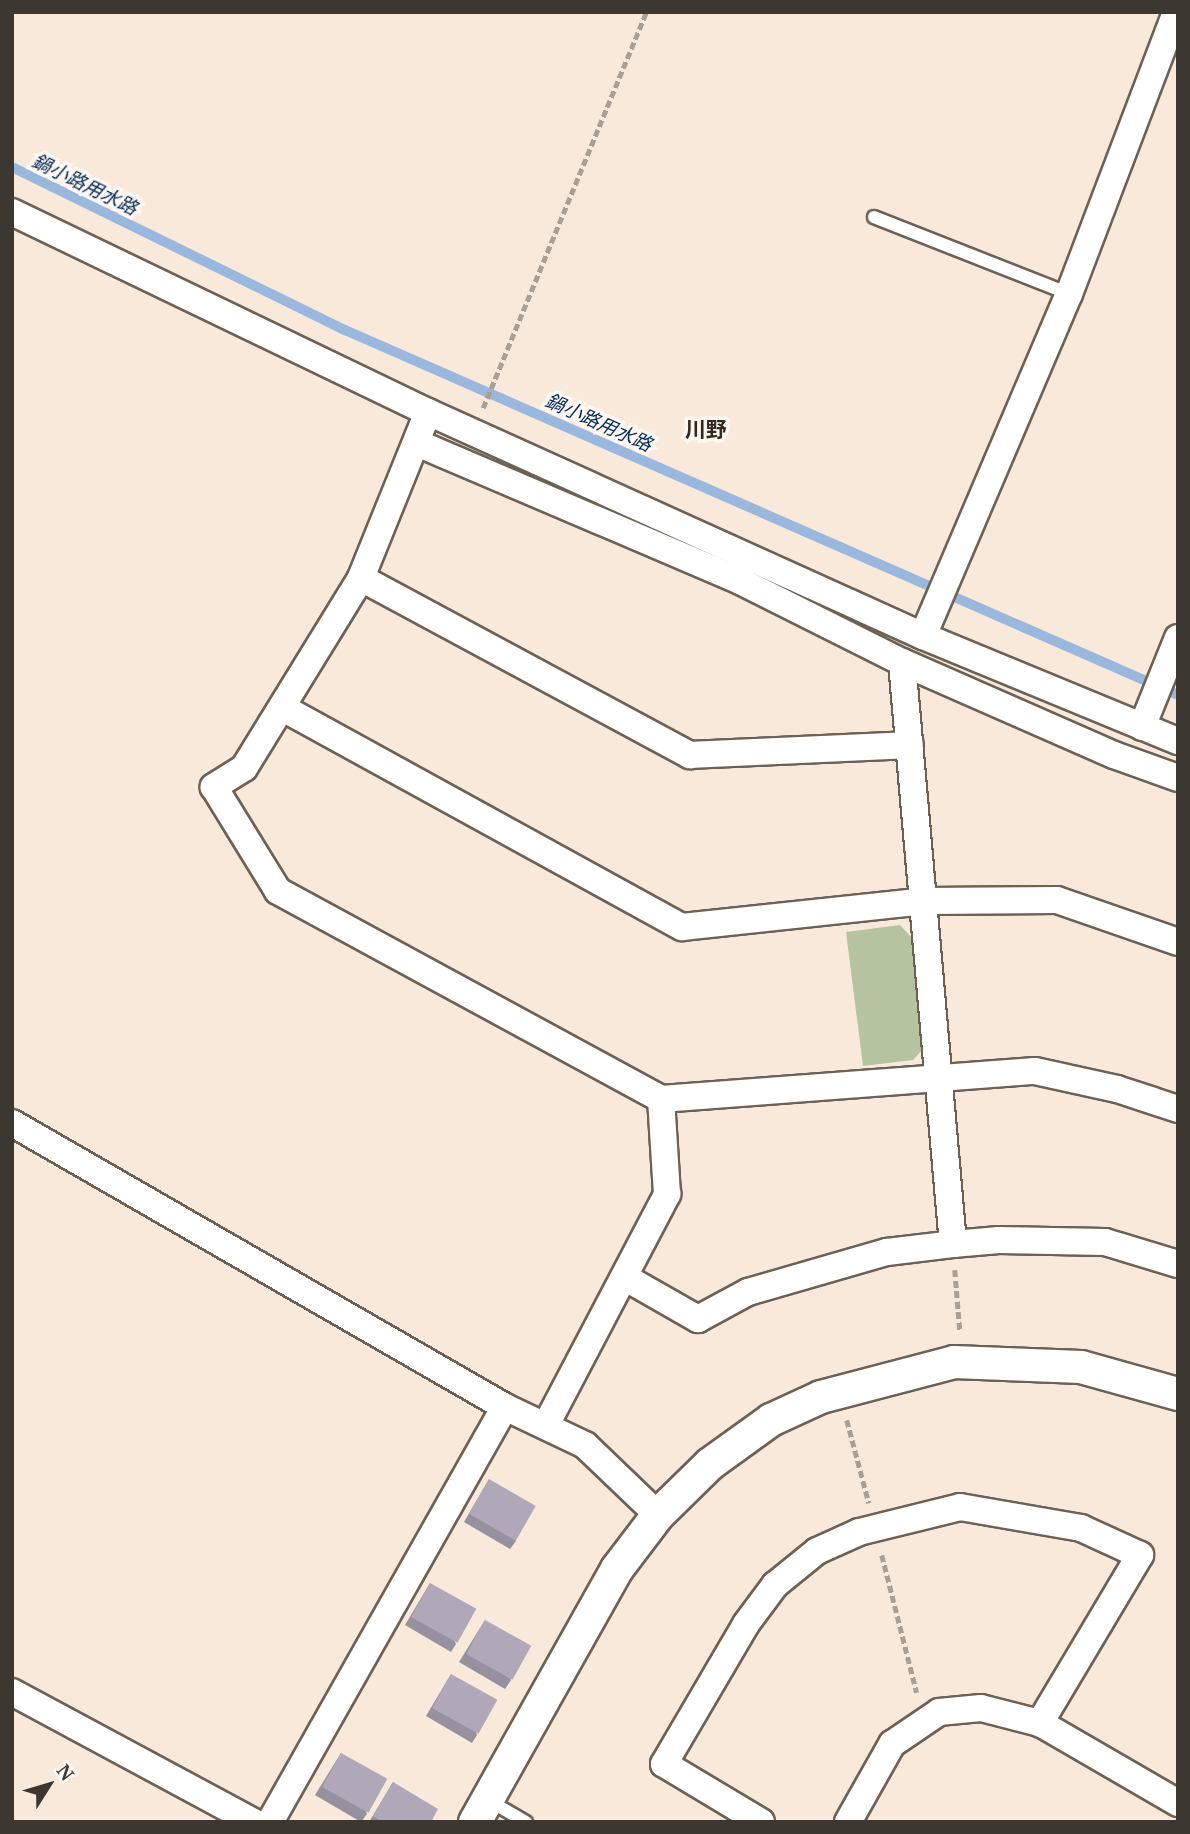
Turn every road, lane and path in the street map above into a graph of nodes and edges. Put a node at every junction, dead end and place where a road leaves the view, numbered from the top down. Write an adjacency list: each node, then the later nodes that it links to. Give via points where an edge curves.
1 (646, 12): 7 (path)
2 (1176, 12): 5 (street)
3 (12, 212): 6 (street)
4 (874, 218): 5 (lane)
5 (1069, 294): 10 (street)
6 (428, 412): 7 (street); 8 (street)
7 (474, 431): 10 (street)
8 (417, 443): 9 (street); 12 (street, via 740,581)
9 (361, 578): 13 (street); 16 (street, via 690,755)
10 (923, 636): 14 (street)
11 (1178, 638): 14 (street)
12 (902, 662): 16 (street); 17 (street, via 1114,755)
13 (282, 708): 18 (street, via 682,927); 21 (street, via 244,768 214,787 278,891)
14 (1142, 727): 15 (street)
15 (1178, 741)
16 (910, 745): 18 (street)
17 (1178, 778)
18 (925, 901): 19 (street, via 1057,900); 20 (street)
19 (1178, 942)
20 (939, 1077): 21 (street); 22 (street, via 1035,1071 1117,1088); 24 (street)
21 (661, 1098): 26 (street, via 667,1194)
22 (1178, 1109)
23 (12, 1123): 29 (street)
24 (953, 1244): 25 (street, via 1105,1242); 26 (street, via 887,1252 761,1289 698,1319); 27 (path)
25 (1178, 1264)
26 (626, 1278): 31 (street)
27 (961, 1338)
28 (1178, 1394): 32 (street, via 1081,1367 1021,1362 954,1362 884,1377 821,1397 771,1420 710,1464)
29 (505, 1407): 31 (street); 40 (street)
30 (847, 1419): 33 (path)
31 (547, 1423): 32 (street, via 585,1445)
32 (658, 1515): 38 (street, via 617,1569)
33 (875, 1528): 35 (path); 36 (street, via 960,1507 1081,1528 1140,1555); 42 (street, via 817,1551 775,1585 746,1624 664,1764)
34 (12, 1692): 39 (street)
35 (925, 1721): 36 (street, via 939,1712 981,1707); 43 (street, via 892,1744)
36 (1040, 1723): 37 (street)
37 (1178, 1802)
38 (481, 1811): 41 (lane)
39 (253, 1822)
40 (270, 1822)
41 (526, 1822)
42 (761, 1822)
43 (848, 1822)

